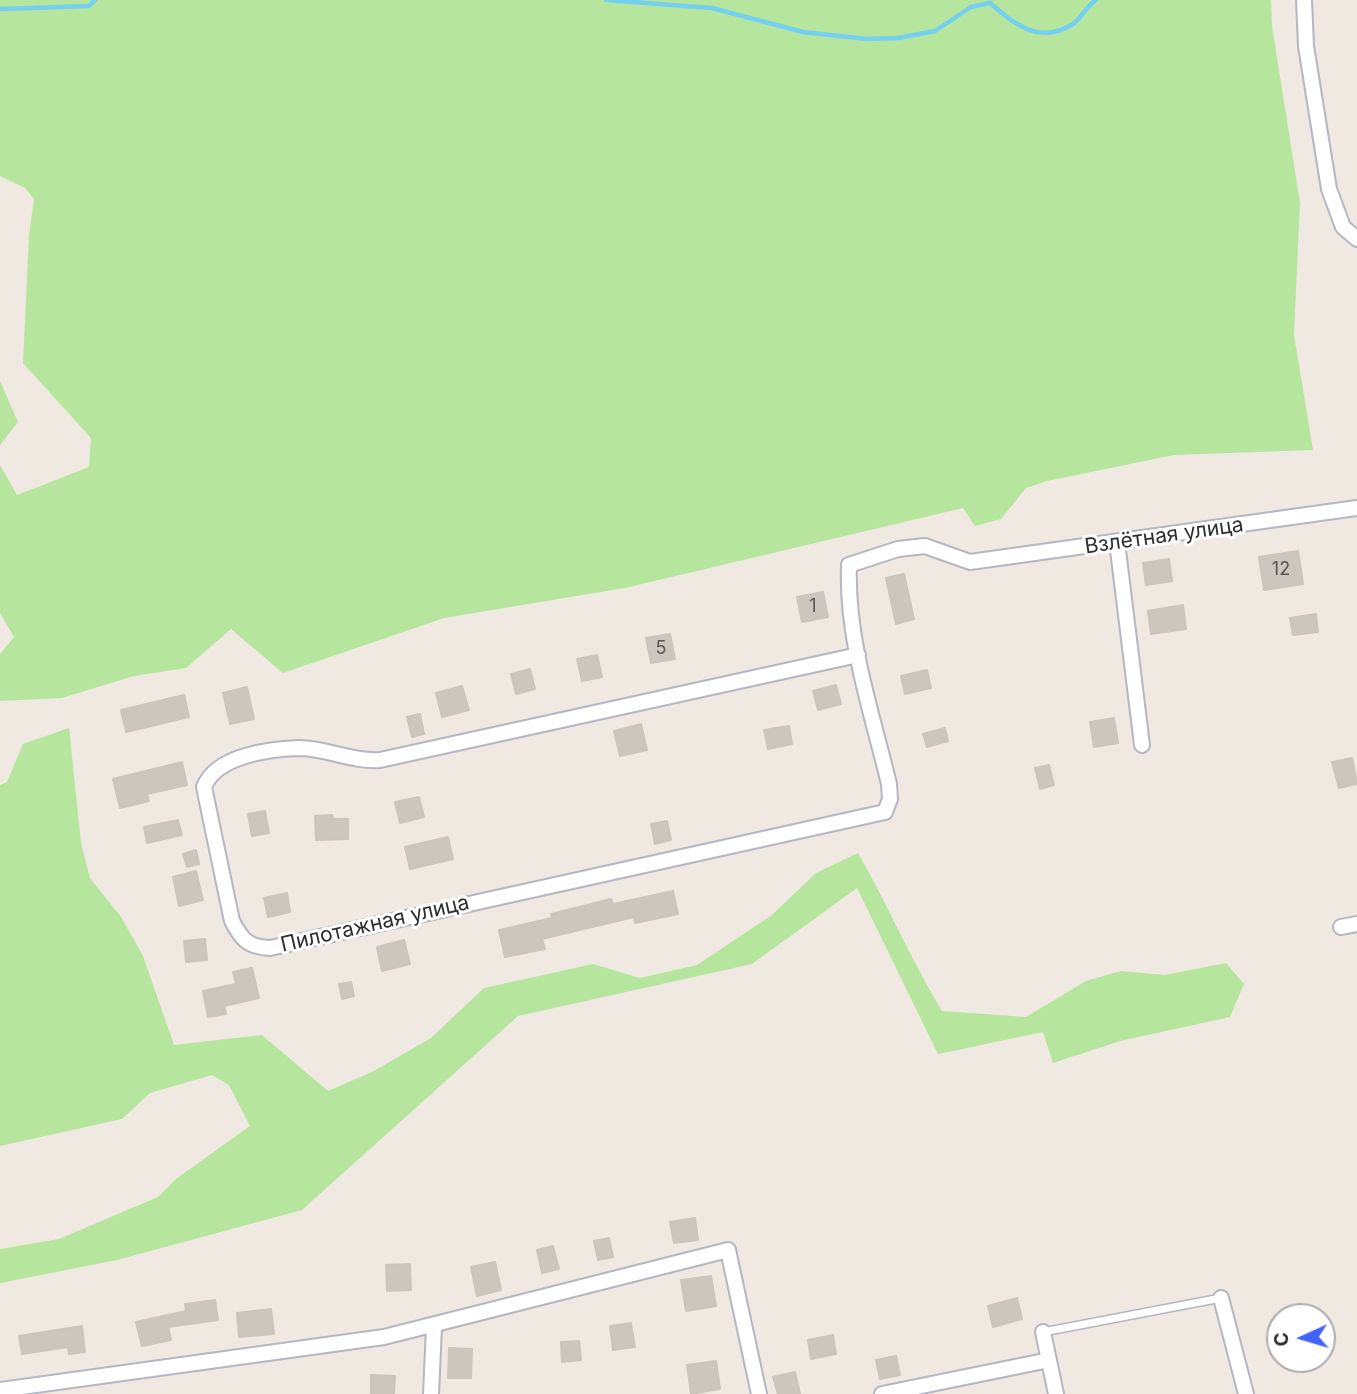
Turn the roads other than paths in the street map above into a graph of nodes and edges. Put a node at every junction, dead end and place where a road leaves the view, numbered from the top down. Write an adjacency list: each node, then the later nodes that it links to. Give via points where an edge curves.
1 (1304, 0): 2 (street, via 1306,46 1329,189 1343,227)
2 (1357, 239)
3 (1357, 508): 4 (street, Взлётная улица)
4 (1117, 542): 5 (street, Взлётная улица); 7 (street)
5 (970, 562): 6 (street, Пилотажная улица, via 925,546 849,565)
6 (858, 655): 6 (street, Пилотажная улица, via 889,784 885,812 270,948 242,940 232,921 204,787 216,768 301,748 380,760)
7 (1142, 745)
8 (1357, 924): 9 (street)
9 (1341, 927)
10 (1221, 1298): 12 (lane); 19 (street)
11 (434, 1327): 14 (street); 15 (street); 16 (street, via 728,1250)
12 (1043, 1332): 13 (street)
13 (1049, 1360): 17 (street); 18 (street)
14 (0, 1390)
15 (431, 1394)
16 (759, 1394)
17 (882, 1394)
18 (1056, 1394)
19 (1246, 1394)

